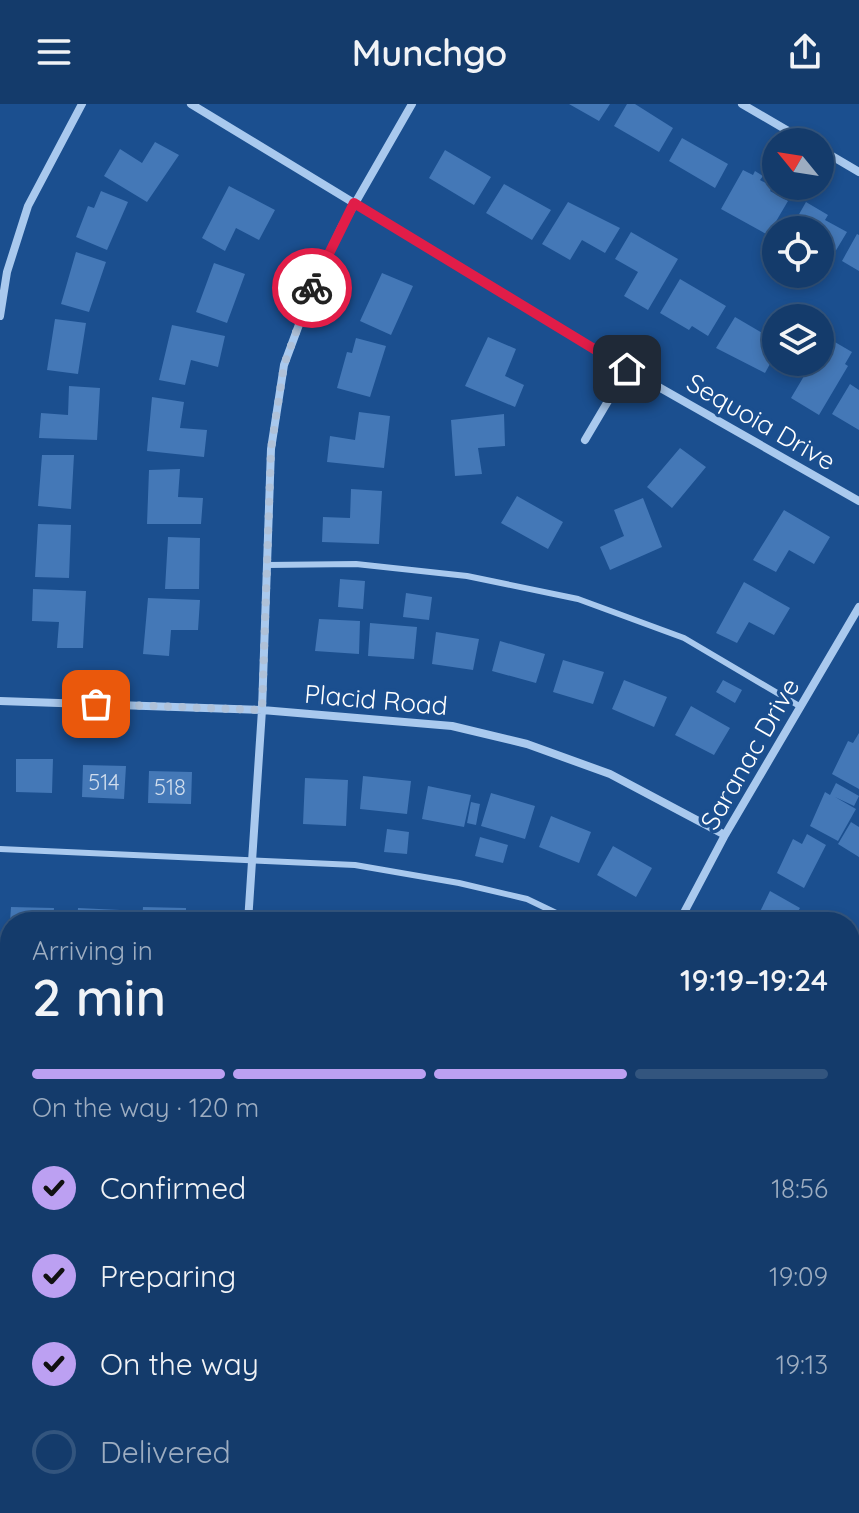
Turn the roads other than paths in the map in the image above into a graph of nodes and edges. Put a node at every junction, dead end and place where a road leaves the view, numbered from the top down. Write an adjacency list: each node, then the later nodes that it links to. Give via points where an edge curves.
1 (82, 104): 9 (street, via 28,206 7,272)
2 (191, 104): 8 (street, Sequoia Drive)
3 (412, 104): 8 (street)
4 (742, 104): 5 (street)
5 (783, 128)
6 (834, 157): 7 (street)
7 (859, 172)
8 (354, 203): 10 (street, Sequoia Drive); 13 (street, via 313,287 284,365 271,449)
9 (0, 316)
10 (627, 369): 11 (street); 12 (street, Sequoia Drive)
11 (585, 440)
12 (859, 501)
13 (267, 565): 16 (lane, via 356,564 467,576 578,599 684,638); 17 (street)
14 (859, 607): 16 (street, Saranac Drive)
15 (0, 701): 17 (street, Placid Road)
16 (801, 707): 18 (street, Saranac Drive)
17 (262, 710): 18 (street, Placid Road, via 452,726 527,744 610,774); 20 (street)
18 (725, 835): 23 (street, Saranac Drive)
19 (0, 849): 20 (lane)
20 (252, 858): 21 (street); 22 (lane, via 355,865 459,883 527,899)
21 (249, 912)
22 (554, 912)
23 (684, 912)

